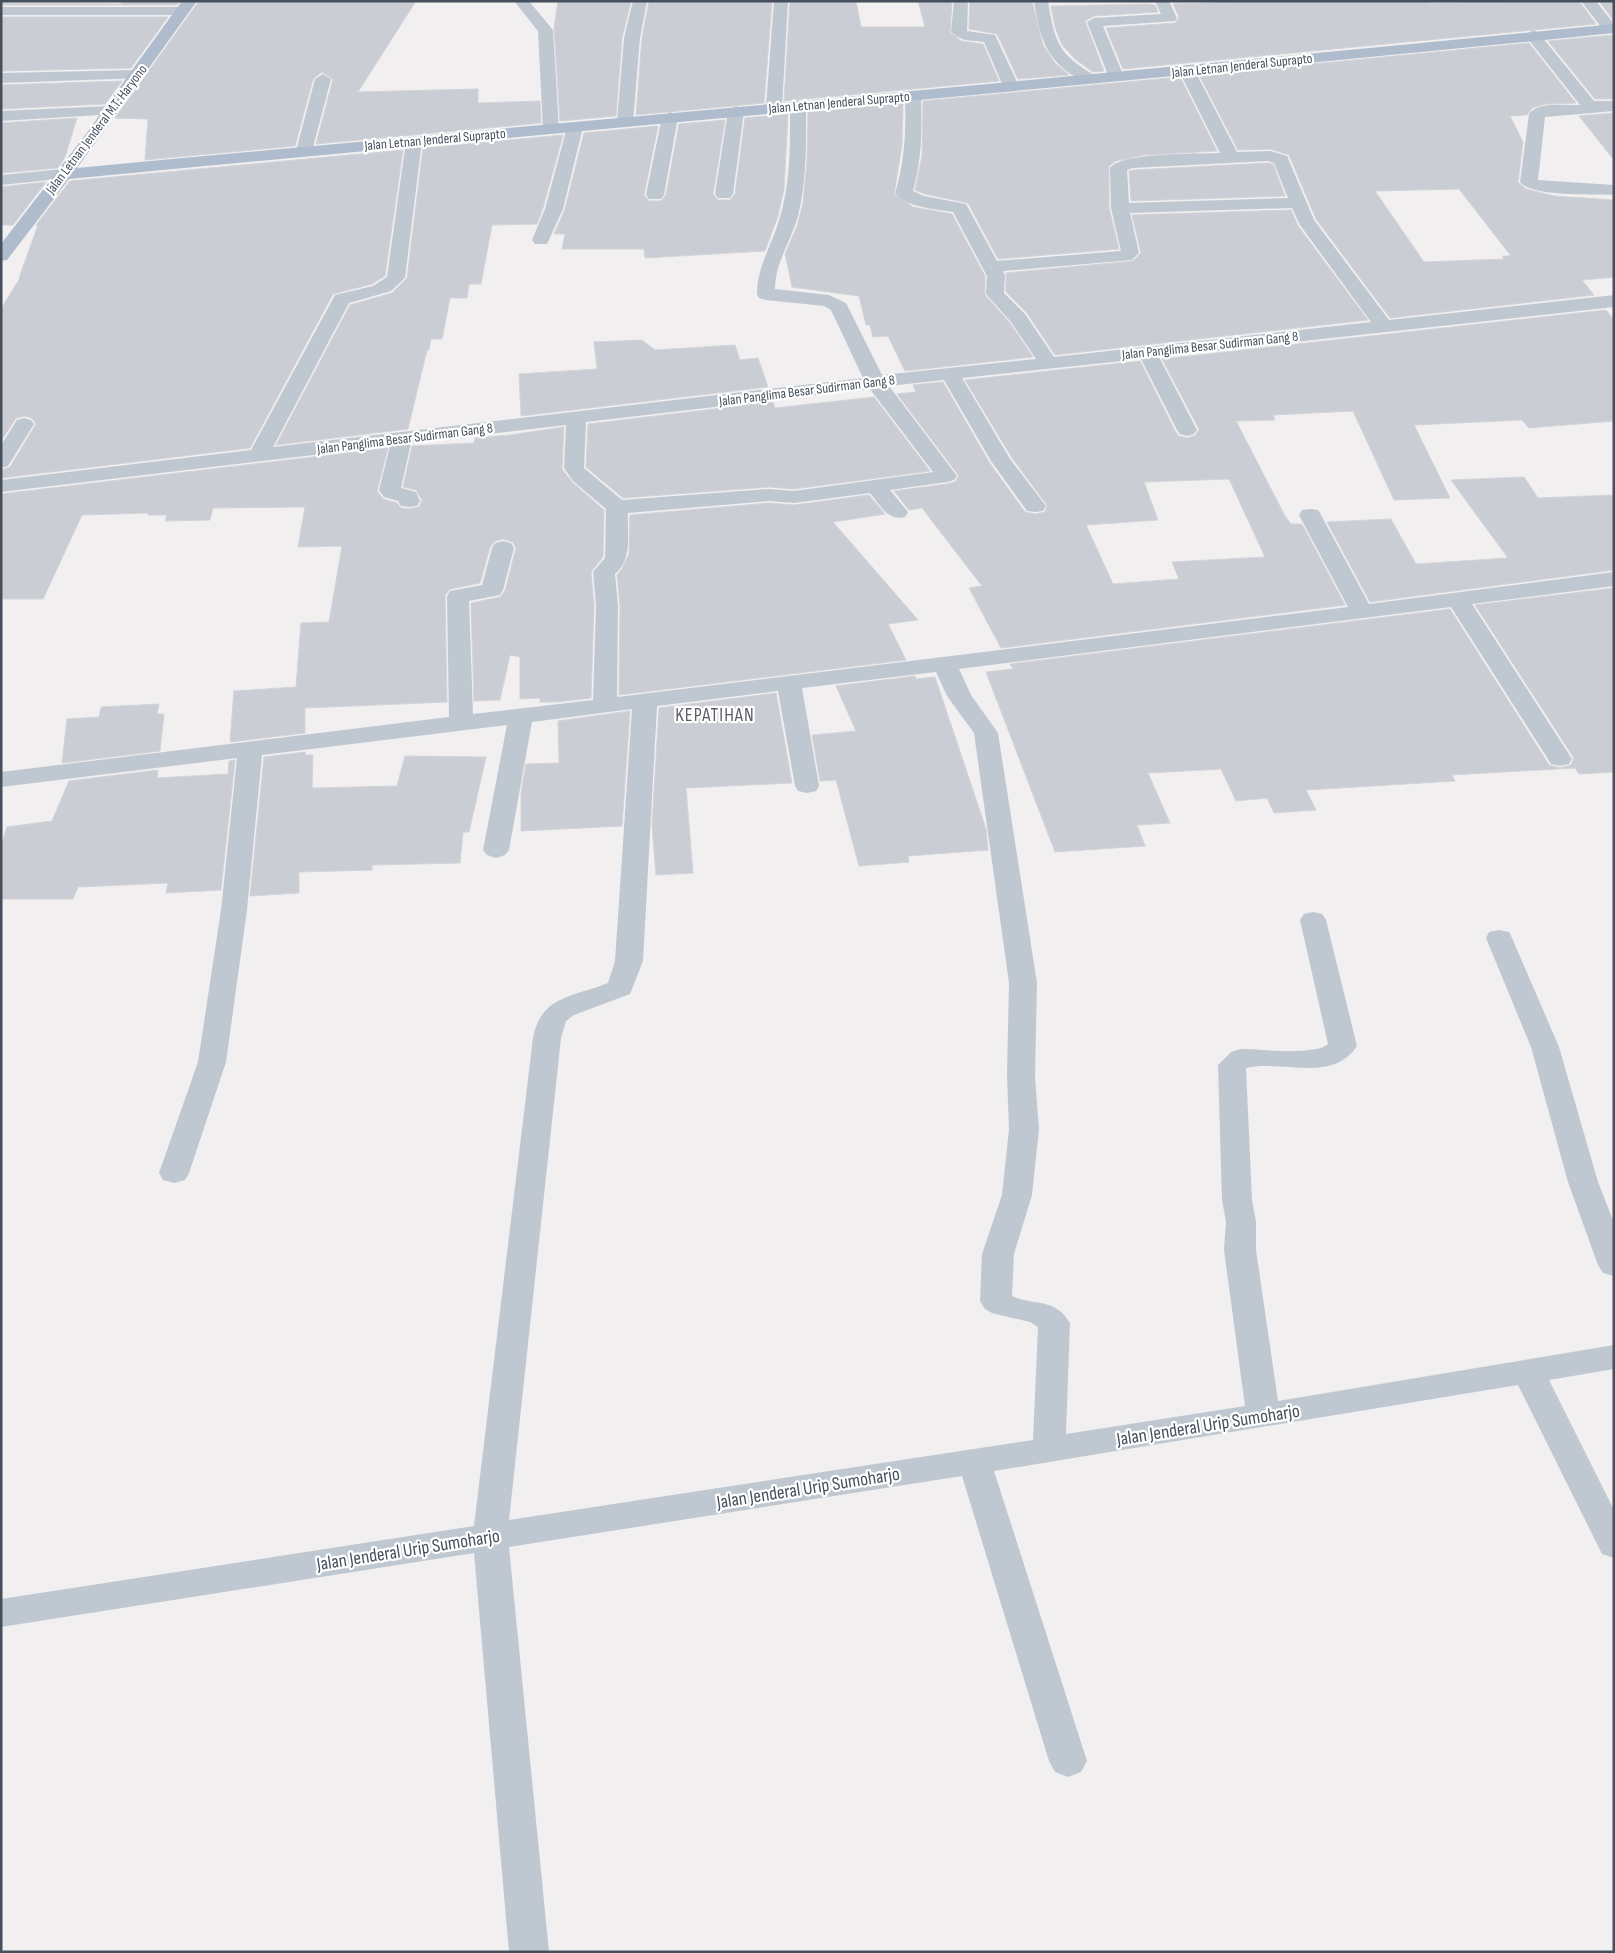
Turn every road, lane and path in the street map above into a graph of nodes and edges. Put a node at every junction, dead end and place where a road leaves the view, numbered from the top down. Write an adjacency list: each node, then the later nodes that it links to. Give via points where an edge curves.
1 (521, 1): 30 (street, via 545,30)
2 (640, 1): 28 (street, via 632,38)
3 (781, 1): 23 (street)
4 (961, 1): 18 (street, via 959,31 963,35 990,38)
5 (1041, 1): 17 (street, via 1051,47 1066,64)
6 (1162, 1): 14 (street, via 1170,18 1094,22)
7 (1588, 1): 10 (street)
8 (187, 6): 9 (street); 13 (main road, Jalan Letnan Jenderal M.T. Haryono)
9 (1, 11)
10 (1611, 28): 11 (main road, Jalan Letnan Jenderal Suprapto)
11 (1534, 35): 12 (main road, Jalan Letnan Jenderal Suprapto); 21 (street)
12 (1187, 71): 14 (main road, Jalan Letnan Jenderal Suprapto); 33 (street)
13 (137, 75): 15 (street); 25 (main road, Jalan Letnan Jenderal M.T. Haryono)
14 (1116, 77): 17 (main road, Jalan Letnan Jenderal Suprapto)
15 (1, 78)
16 (323, 79): 32 (street)
17 (1090, 79): 18 (main road, Jalan Letnan Jenderal Suprapto)
18 (1011, 86): 19 (main road, Jalan Letnan Jenderal Suprapto)
19 (913, 96): 20 (main road, Jalan Letnan Jenderal Suprapto); 43 (street, via 912,158 904,193 919,200 960,208)
20 (798, 105): 23 (main road, Jalan Letnan Jenderal Suprapto); 49 (street, via 798,166 788,218 774,255 766,294 835,303)
21 (1589, 106): 22 (street); 36 (street, via 1584,110 1538,114 1529,182 1537,186)
22 (1614, 106)
23 (774, 107): 24 (main road, Jalan Letnan Jenderal Suprapto)
24 (736, 110): 27 (main road, Jalan Letnan Jenderal Suprapto); 37 (street)
25 (110, 111): 26 (street); 34 (main road, Jalan Letnan Jenderal M.T. Haryono)
26 (1, 116)
27 (670, 117): 28 (main road, Jalan Letnan Jenderal Suprapto); 38 (street)
28 (625, 122): 29 (main road, Jalan Letnan Jenderal Suprapto)
29 (575, 126): 30 (main road, Jalan Letnan Jenderal Suprapto); 41 (street, via 554,209)
30 (551, 129): 31 (main road, Jalan Letnan Jenderal Suprapto)
31 (414, 141): 32 (main road, Jalan Letnan Jenderal Suprapto); 54 (street, via 396,278 382,290 342,299)
32 (304, 151): 34 (main road, Jalan Letnan Jenderal Suprapto)
33 (1231, 157): 39 (street, via 1278,157); 40 (street, via 1122,165 1118,168)
34 (63, 174): 35 (street); 42 (main road, Jalan Letnan Jenderal M.T. Haryono)
35 (1, 180)
36 (1614, 190)
37 (724, 194)
38 (655, 195)
39 (1298, 203): 40 (street); 45 (street, via 1313,232)
40 (1120, 208): 43 (street, via 1130,253 1126,256)
41 (541, 240)
42 (1, 256)
43 (990, 266): 47 (street, via 996,276 995,294 1013,311)
44 (1614, 301): 45 (street, Jalan Panglima Besar Sudirman Gang 8)
45 (1384, 326): 46 (street, Jalan Panglima Besar Sudirman Gang 8)
46 (1147, 352): 47 (street, Jalan Panglima Besar Sudirman Gang 8); 52 (street)
47 (1049, 363): 48 (street, Jalan Panglima Besar Sudirman Gang 8)
48 (950, 374): 49 (street, Jalan Panglima Besar Sudirman Gang 8); 60 (street, via 1001,461)
49 (875, 382): 50 (street, Jalan Panglima Besar Sudirman Gang 8); 57 (street, via 947,476)
50 (576, 418): 53 (street, Jalan Panglima Besar Sudirman Gang 8); 59 (street, via 574,468 580,477)
51 (24, 424): 55 (street)
52 (1188, 430)
53 (402, 438): 54 (street, Jalan Panglima Besar Sudirman Gang 8); 58 (street, via 390,490 391,493 409,496)
54 (259, 455): 56 (street, Jalan Panglima Besar Sudirman Gang 8)
55 (1, 462)
56 (1, 486)
57 (876, 486): 59 (street, via 794,497 769,495); 61 (street)
58 (409, 500)
59 (617, 506): 70 (street, via 616,558 604,572 607,606)
60 (1035, 506)
61 (897, 512)
62 (1310, 515): 66 (street)
63 (503, 548): 72 (street, via 492,590 458,596)
64 (1614, 579): 65 (street)
65 (1458, 600): 66 (street); 74 (street)
66 (1362, 612): 67 (street)
67 (945, 665): 68 (street); 85 (street, via 959,696 986,733 1023,983 1021,1076 1024,1129 1017,1195 998,1254 996,1301 1005,1308 1045,1313 1054,1323)
68 (789, 684): 69 (street); 76 (street)
69 (645, 700): 70 (street); 87 (street, via 629,961 620,988 563,1009 553,1018 545,1049)
70 (605, 704): 71 (street)
71 (521, 715): 72 (street); 77 (street)
72 (461, 722): 73 (street)
73 (250, 749): 75 (street); 80 (street, via 234,910 212,1062)
74 (1560, 759)
75 (1, 780)
76 (807, 786)
77 (496, 850)
78 (1313, 920): 84 (street, via 1344,1046 1332,1056 1242,1058 1232,1065 1240,1250)
79 (1499, 938): 81 (street, via 1545,1047 1583,1182)
80 (174, 1173)
81 (1614, 1265)
82 (1614, 1357): 83 (street, Jalan Jenderal Urip Sumoharjo)
83 (1528, 1371): 84 (street, Jalan Jenderal Urip Sumoharjo); 88 (street)
84 (1263, 1416): 85 (street, Jalan Jenderal Urip Sumoharjo)
85 (1049, 1449): 86 (street, Jalan Jenderal Urip Sumoharjo)
86 (974, 1461): 87 (street, Jalan Jenderal Urip Sumoharjo); 90 (street)
87 (490, 1536): 89 (street, Jalan Jenderal Urip Sumoharjo); 91 (street)
88 (1614, 1545)
89 (1, 1613)
90 (1068, 1761)
91 (529, 1952)

